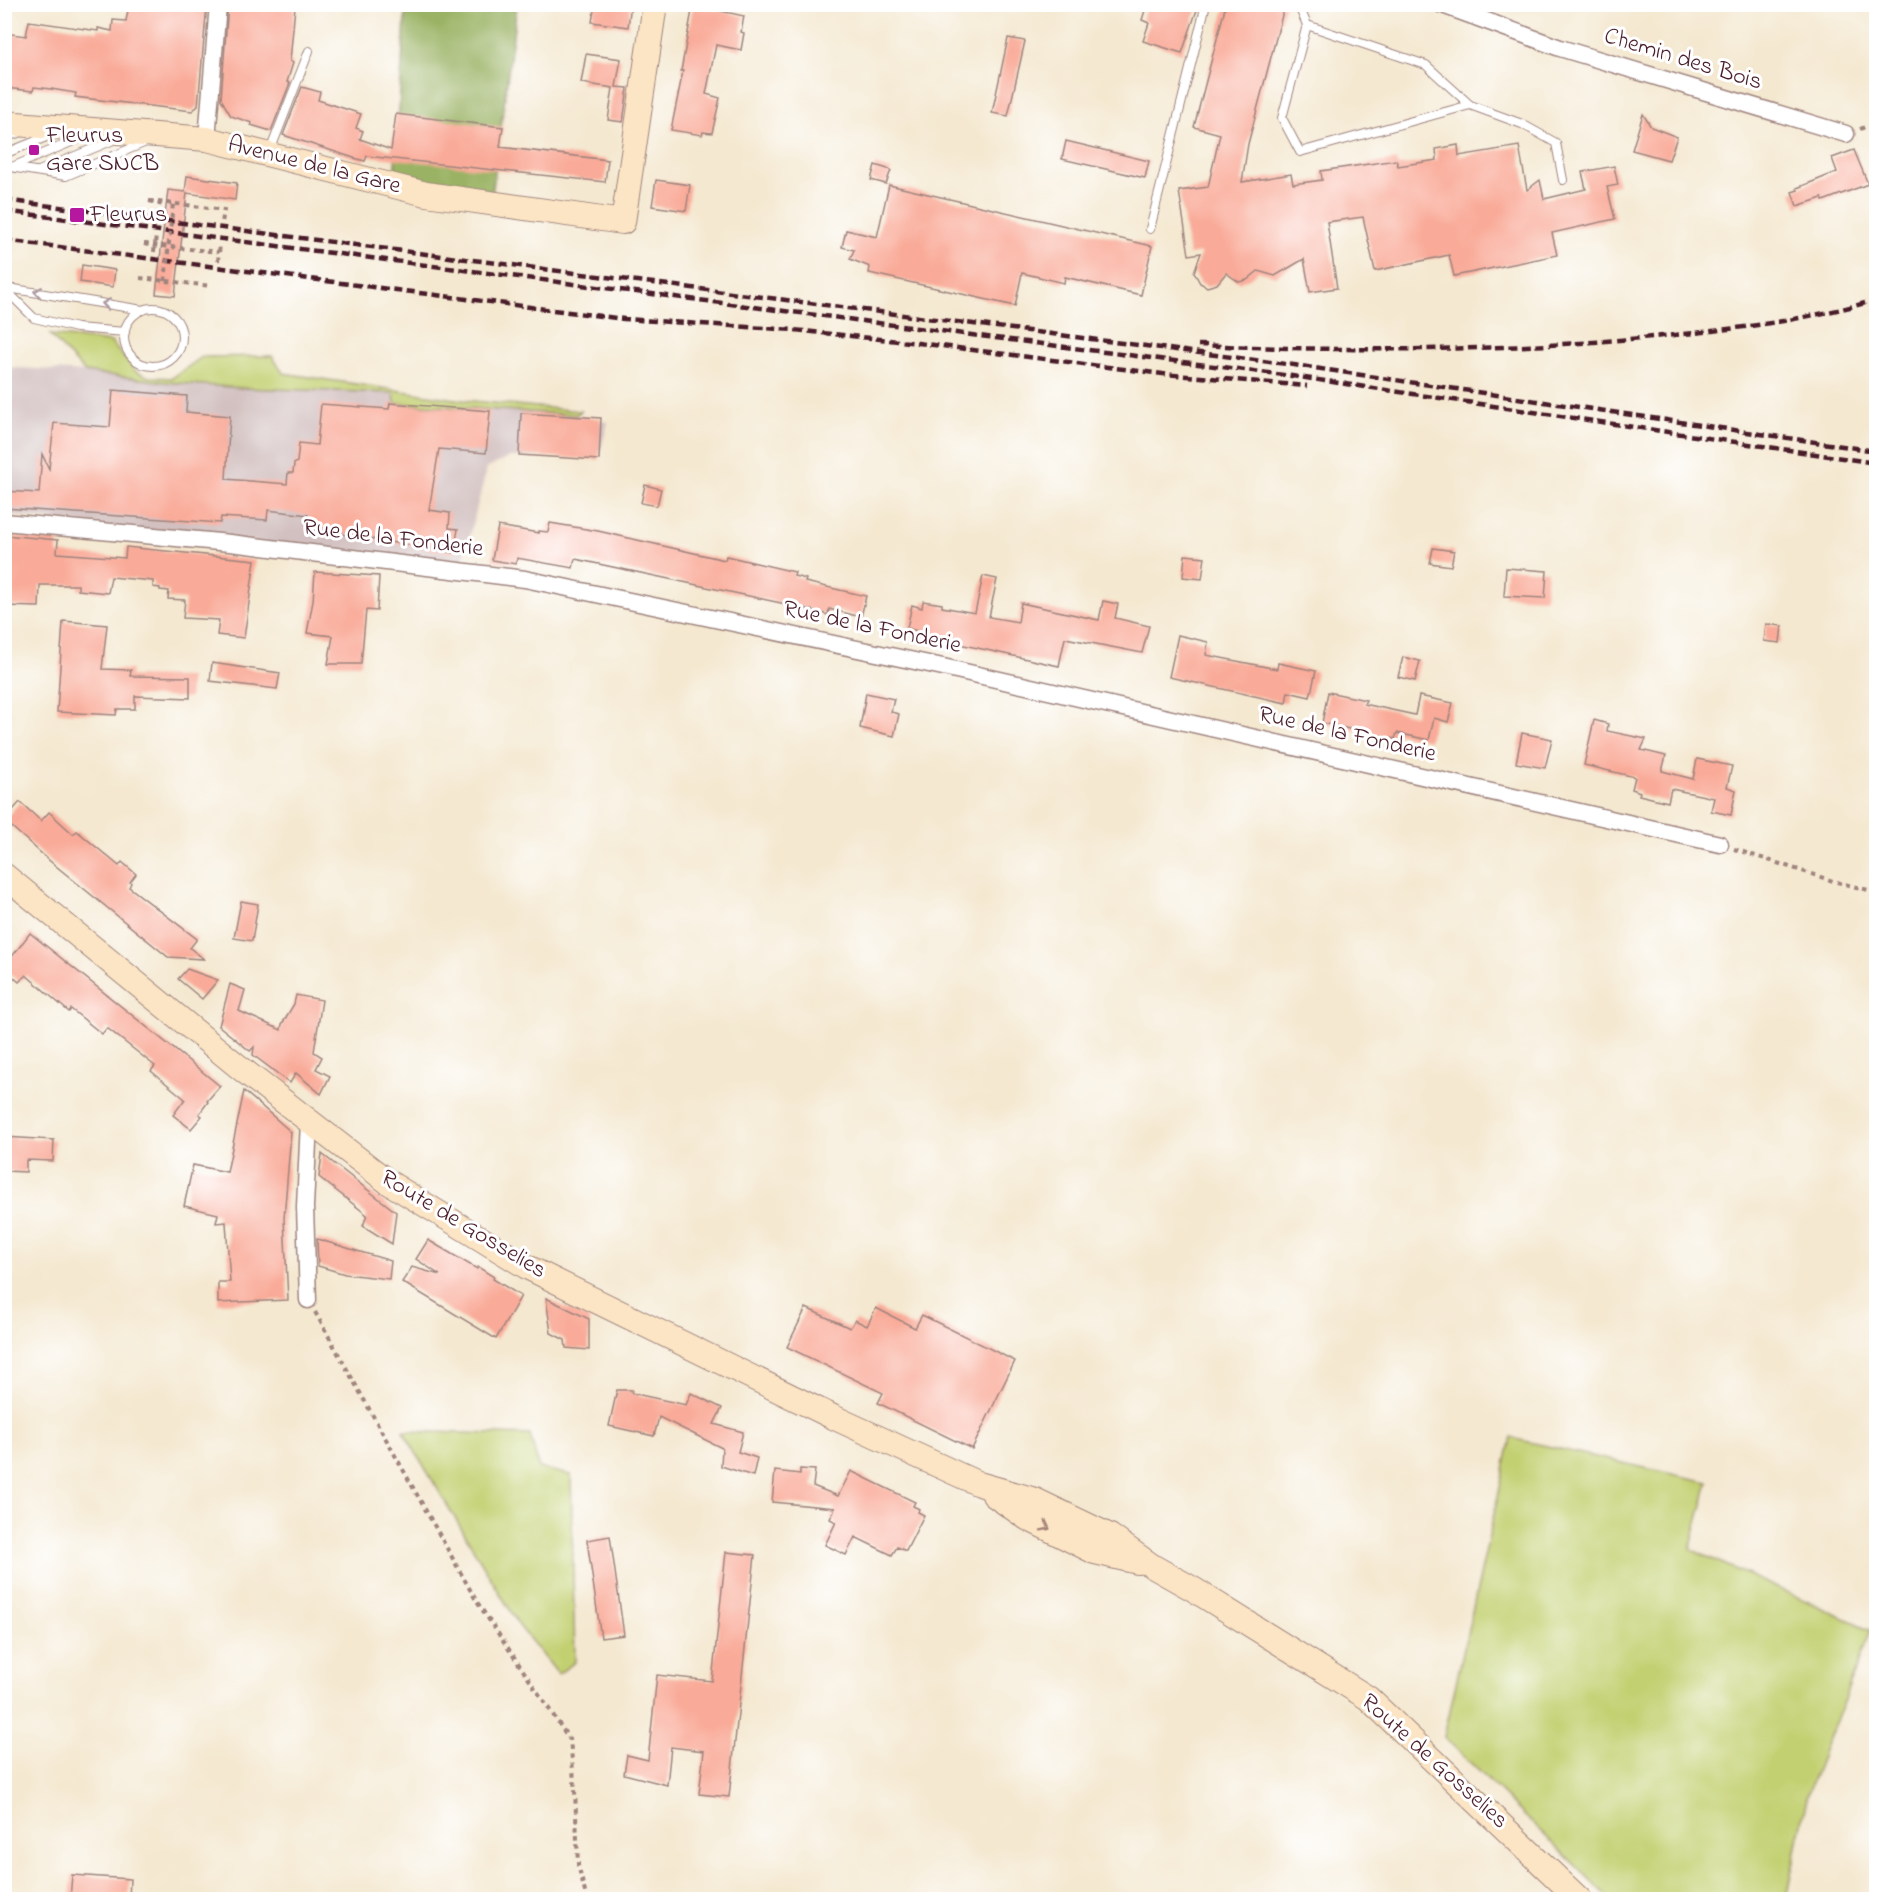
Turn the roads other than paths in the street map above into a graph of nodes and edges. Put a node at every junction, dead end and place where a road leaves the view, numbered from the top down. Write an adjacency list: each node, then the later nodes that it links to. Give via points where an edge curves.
1 (218, 4): 17 (street)
2 (655, 4): 19 (main road, Avenue de la Gare, via 623,222 426,194)
3 (1206, 4): 23 (lane)
4 (1298, 4): 6 (lane)
5 (1440, 4): 14 (street, Chemin des Bois, via 1560,48)
6 (1307, 25): 8 (lane, via 1426,65); 8 (lane, via 1281,118 1300,152)
7 (309, 51): 19 (lane)
8 (1470, 105): 22 (lane, via 1522,124 1556,143)
9 (5, 123): 10 (main road, Avenue de la Gare)
10 (36, 125): 11 (main road, Avenue de la Gare); 16 (lane)
11 (68, 128): 12 (main road, Avenue de la Gare); 18 (lane)
12 (99, 130): 13 (main road, Avenue de la Gare); 20 (lane)
13 (130, 133): 15 (main road, Avenue de la Gare); 21 (lane)
14 (1845, 134)
15 (161, 135): 17 (main road, Avenue de la Gare); 21 (lane, via 66,176)
16 (4, 138)
17 (207, 139): 19 (main road, Avenue de la Gare)
18 (4, 154)
19 (268, 154)
20 (8, 167): 21 (lane)
21 (39, 171)
22 (1563, 180)
23 (1150, 229)
24 (7, 292): 25 (lane, one-way to 24, via 14,289); 26 (lane, via 34,318 77,328)
25 (144, 310): 26 (lane, via 134,315); 26 (lane, via 161,310 177,321 182,339 175,356 159,366 140,364 127,350)
26 (125, 332)
27 (4, 522): 28 (street, Rue de la Fonderie, via 230,543 525,579 955,670)
28 (1720, 844)
29 (4, 874): 30 (main road, Route de Gosselies)
30 (309, 1121): 31 (street, via 305,1207); 32 (main road, Route de Gosselies, via 388,1182 527,1268 833,1417 979,1484 1035,1500 1110,1536 1152,1566 1368,1698)
31 (308, 1300)
32 (1580, 1899)

